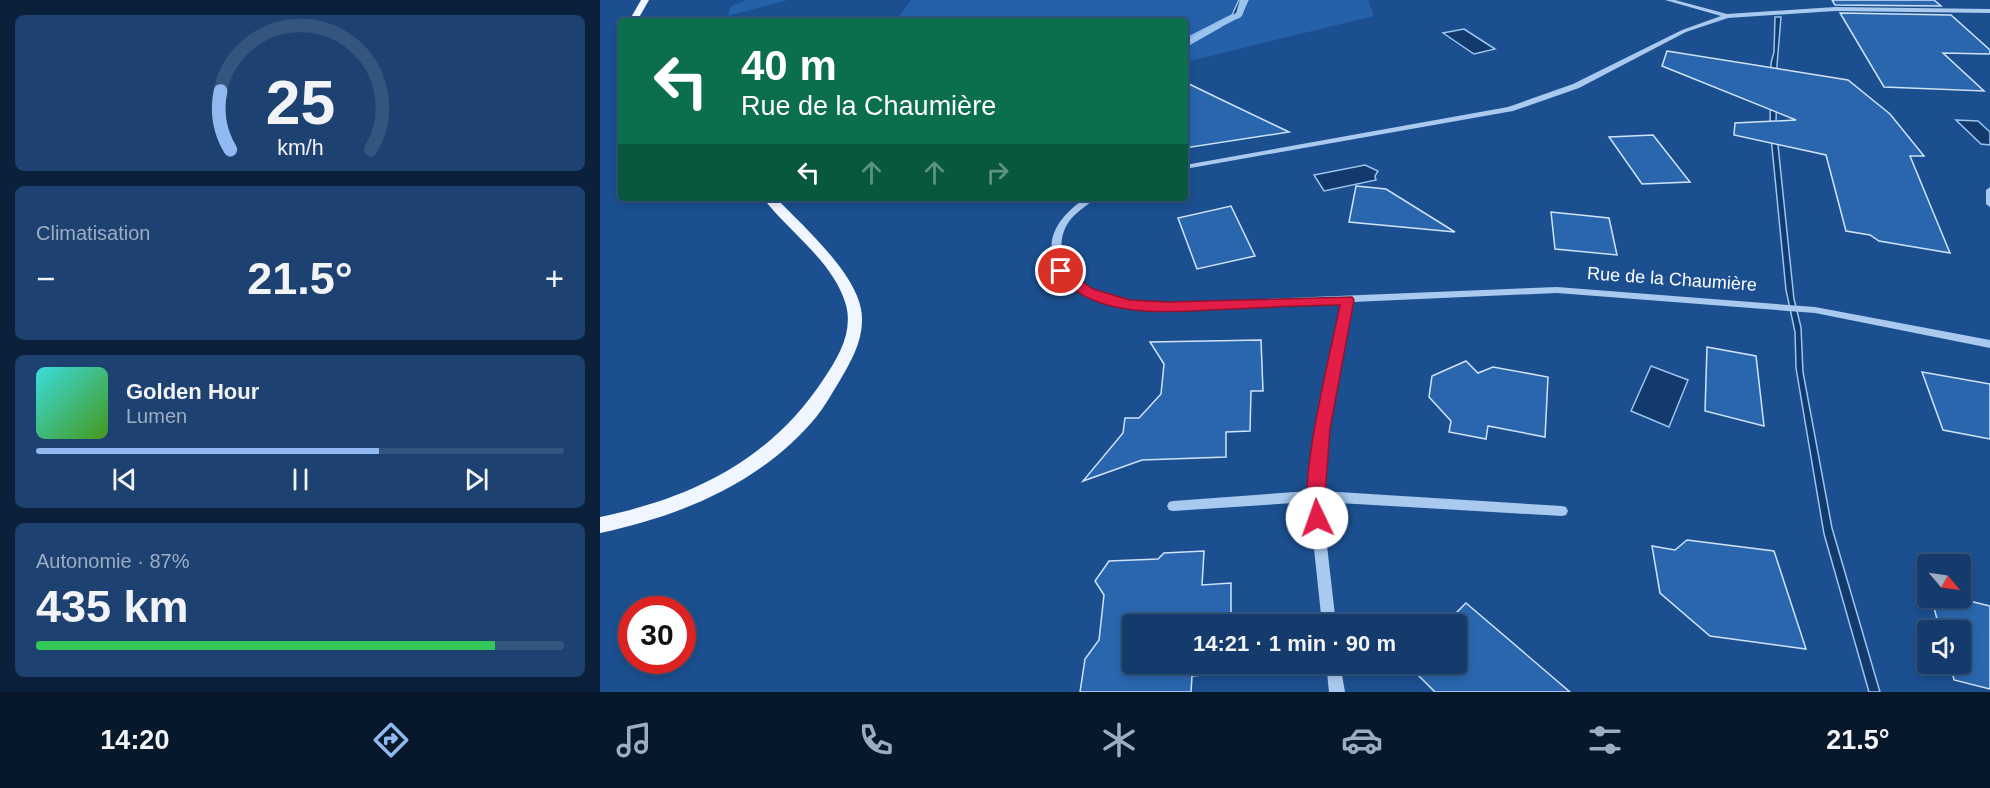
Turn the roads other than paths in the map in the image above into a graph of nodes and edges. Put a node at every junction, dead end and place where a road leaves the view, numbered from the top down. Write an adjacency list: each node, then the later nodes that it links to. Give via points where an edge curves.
1 (645, 0): 5 (main road)
2 (1668, 0): 4 (street)
3 (1990, 11): 4 (street, via 1835,9)
4 (1727, 16): 6 (street, via 1684,31 1576,86 1510,109)
5 (635, 18)
6 (1188, 166)
7 (1990, 190): 10 (street)
8 (772, 201): 16 (main road, via 836,272 854,307 850,352 809,414 772,450 733,477 679,503)
9 (1087, 201): 11 (street, Rue de la Chaumière, via 1067,217 1056,238 1055,255 1061,271 1077,286 1101,298 1168,306)
10 (1990, 204)
11 (1348, 300): 12 (street, Rue de la Chaumière, via 1557,290 1748,303 1815,310); 13 (street, via 1322,429)
12 (1990, 344)
13 (1315, 496): 14 (street); 15 (street); 17 (street)
14 (1173, 506)
15 (1562, 511)
16 (600, 525)
17 (1328, 614)
18 (1335, 674): 19 (street)
19 (1337, 692)

